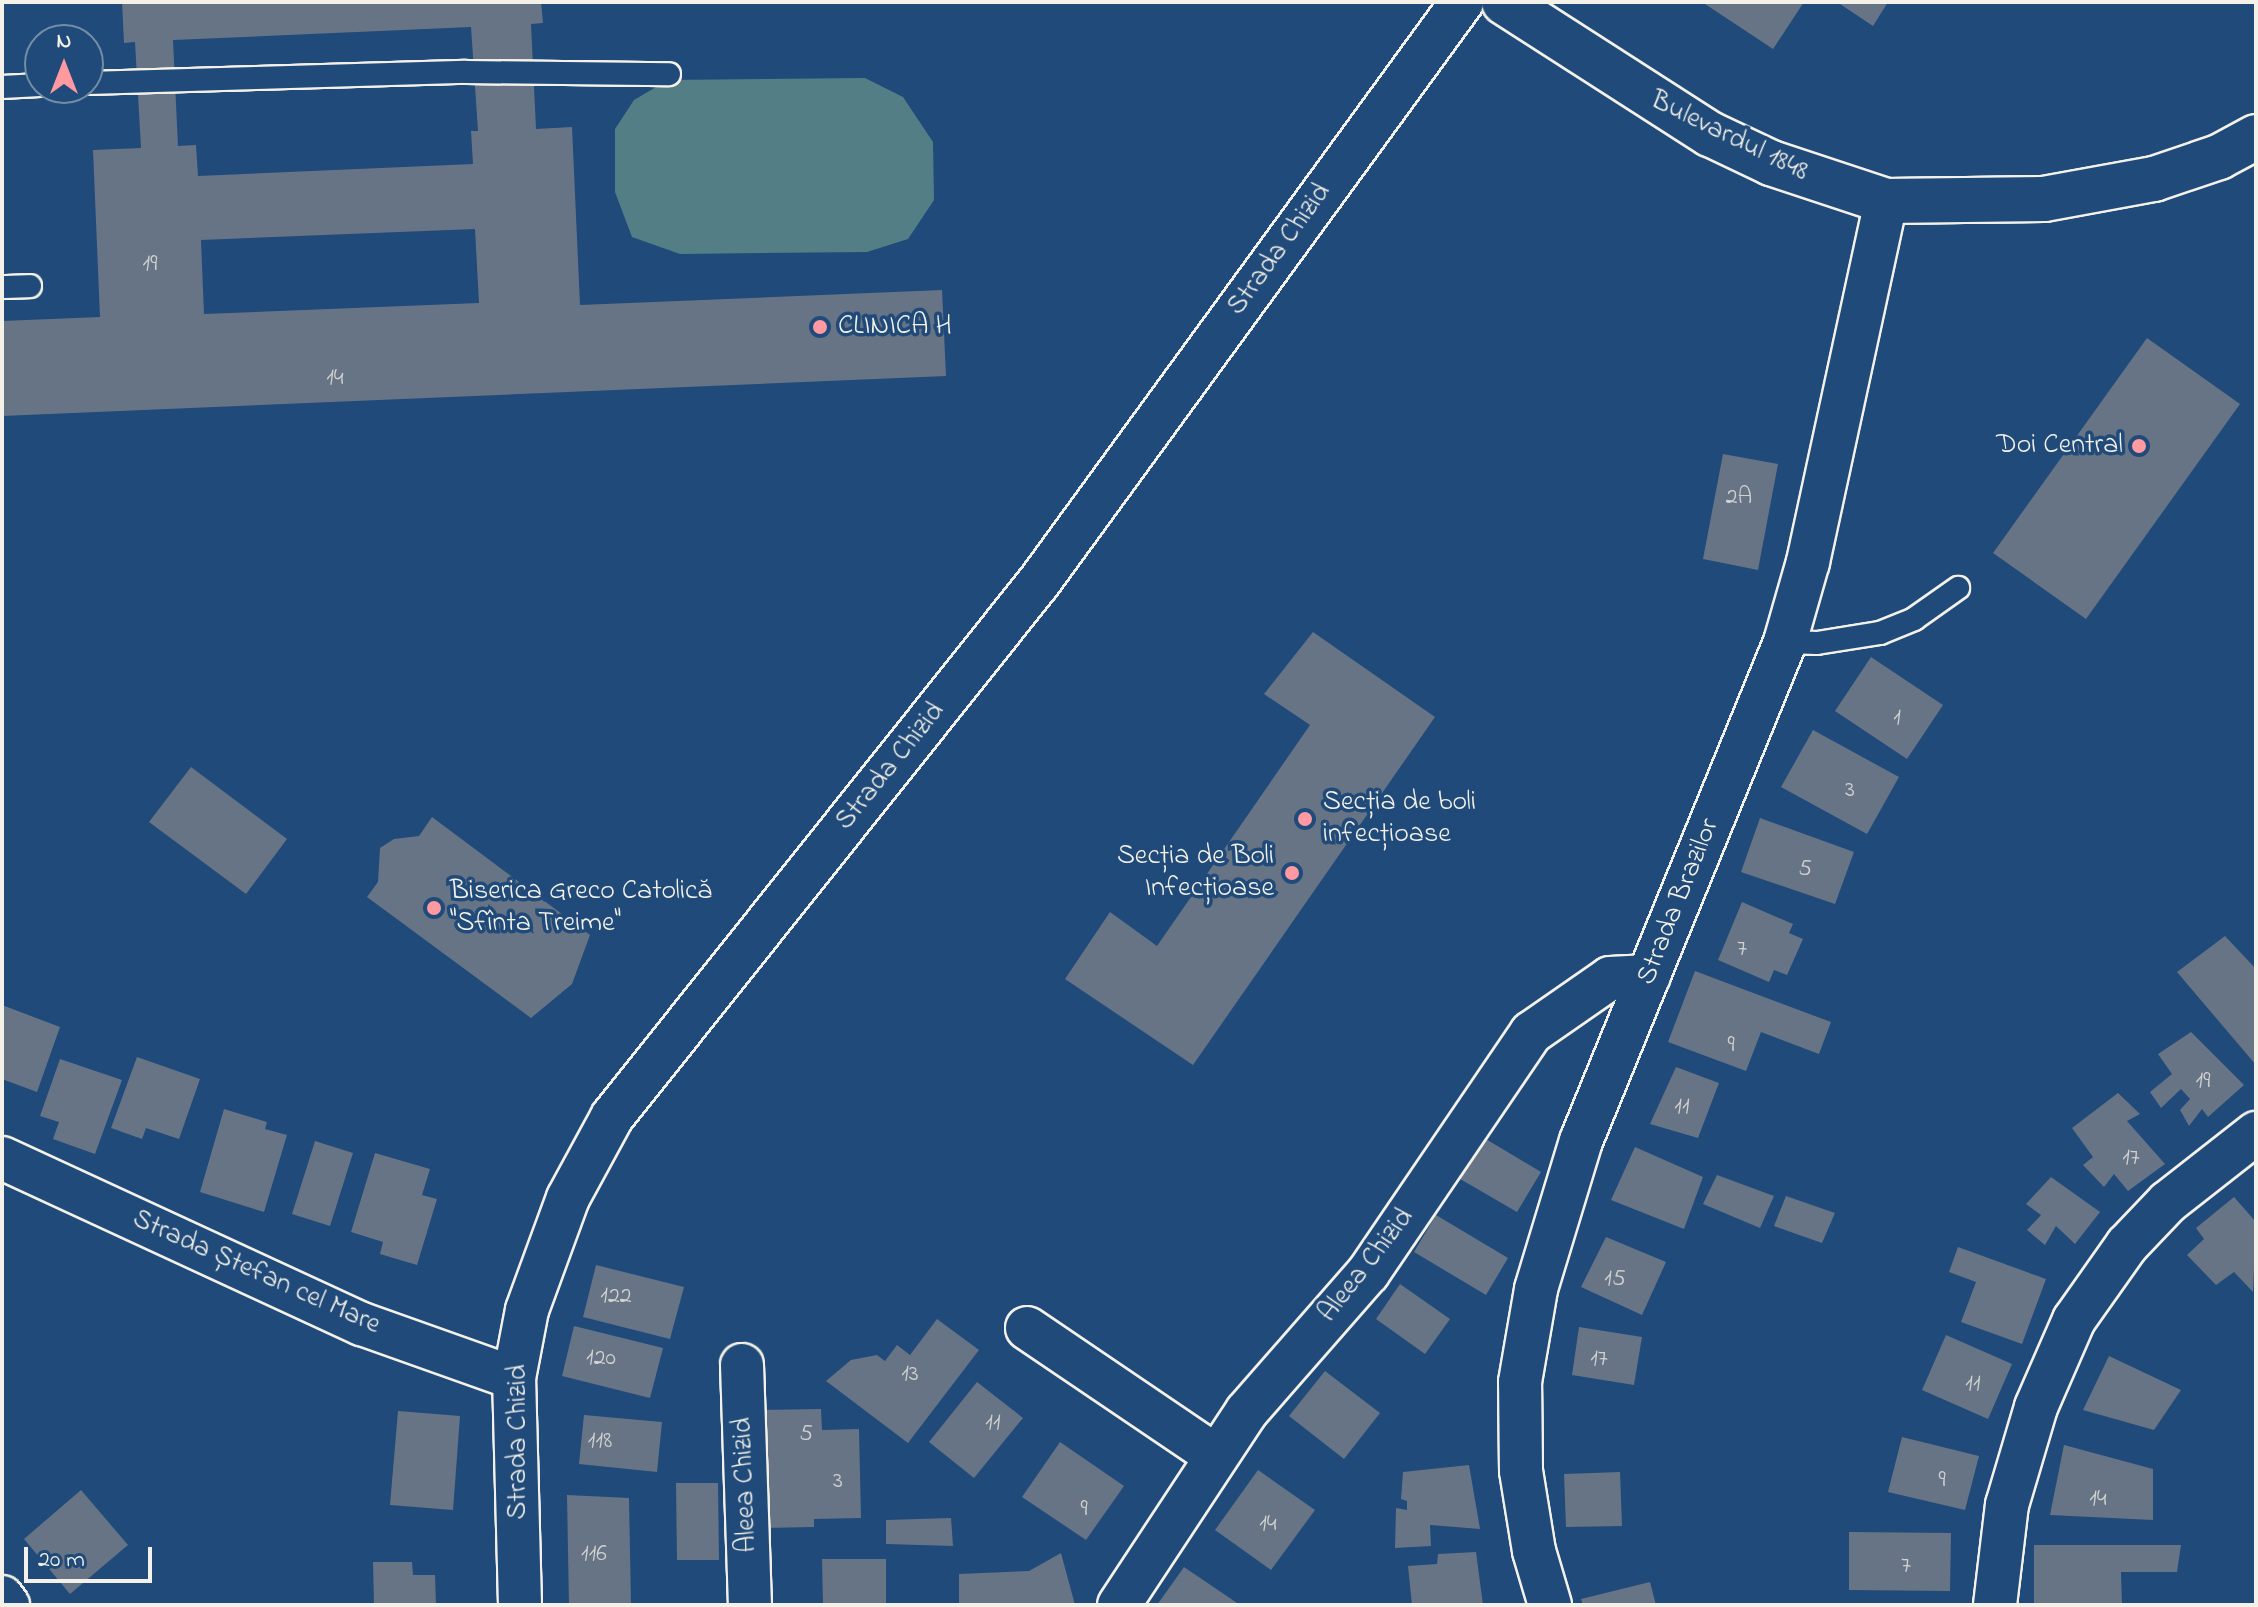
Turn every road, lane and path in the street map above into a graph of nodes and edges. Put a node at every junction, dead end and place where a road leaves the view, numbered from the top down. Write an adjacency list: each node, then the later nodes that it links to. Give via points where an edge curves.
1 (1462, 2): 18 (street, Strada Chizid, via 1039,582 612,1117 558,1226 527,1310)
2 (1504, 2): 8 (street, Bulevardul 1848, via 1710,134 1784,168)
3 (669, 74): 4 (lane, via 466,72)
4 (104, 83)
5 (24, 86): 6 (lane)
6 (2, 87)
7 (2256, 137): 8 (street, Bulevardul 1848, via 2219,157 2154,179 2044,199)
8 (1886, 201): 12 (street, Strada Brazilor, via 1808,562)
9 (30, 286): 10 (lane)
10 (2, 287)
11 (1958, 588): 12 (lane, via 1914,619 1880,633 1817,643)
12 (1785, 642): 13 (street, Strada Brazilor)
13 (1649, 976): 19 (street, Aleea Chizid, via 1610,978 1531,1033 1391,1242 1247,1411); 25 (street, Strada Brazilor, via 1553,1219 1520,1382 1521,1471 1534,1551)
14 (2256, 1133): 26 (street, via 2168,1202 2137,1234 2074,1320 2036,1407 2007,1505)
15 (2, 1158): 18 (street, Strada Ștefan cel Mare, via 362,1324)
16 (1027, 1328): 19 (street)
17 (742, 1365): 23 (street, Aleea Chizid)
18 (514, 1378): 22 (street, Strada Chizid)
19 (1216, 1456): 24 (street, Aleea Chizid)
20 (2, 1597): 21 (street)
21 (8, 1605)
22 (520, 1605)
23 (750, 1605)
24 (1119, 1605)
25 (1550, 1605)
26 (1995, 1605)

